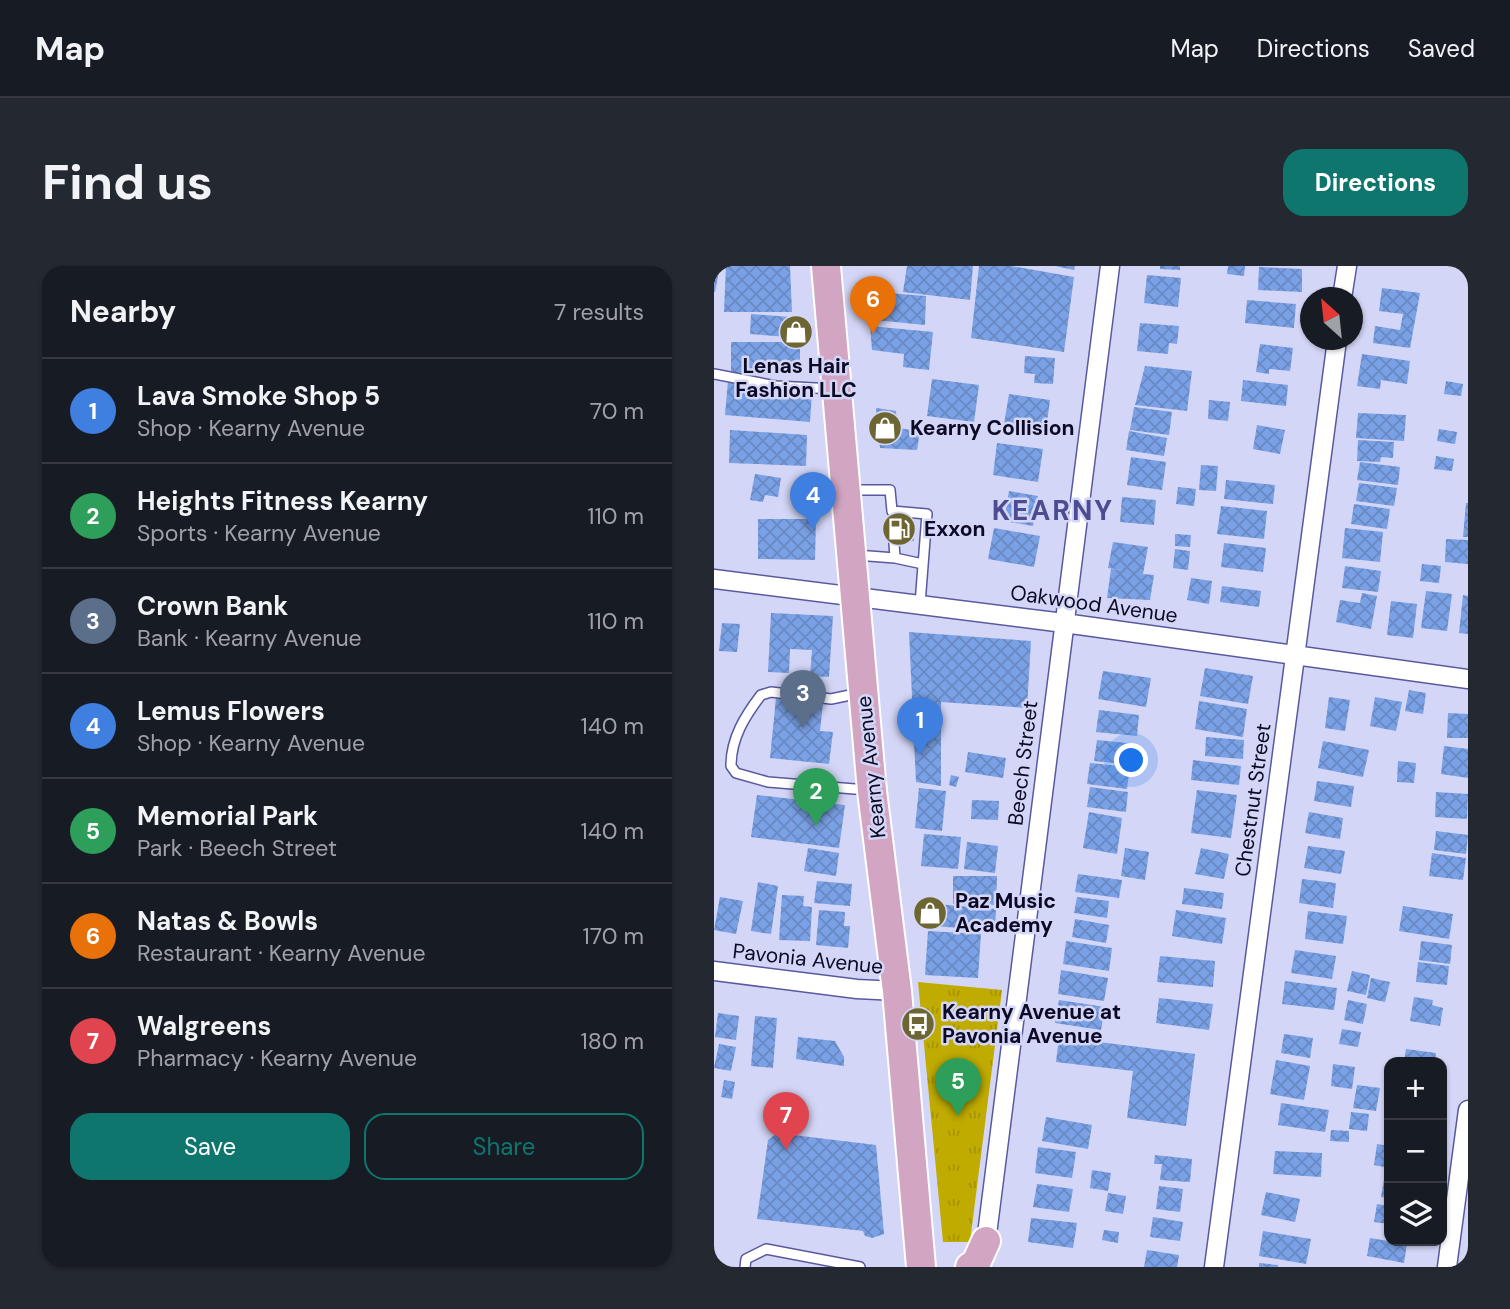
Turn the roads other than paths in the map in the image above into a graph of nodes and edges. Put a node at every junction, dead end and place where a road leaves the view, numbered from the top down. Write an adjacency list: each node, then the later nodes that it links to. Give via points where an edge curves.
1 (826, 266): 7 (main road, Kearny Avenue)
2 (1110, 266): 16 (street, Beech Street)
3 (1347, 266): 4 (street)
4 (1344, 287)
5 (1336, 350): 17 (street, Chestnut Street)
6 (714, 373): 7 (lane, via 776,386)
7 (839, 390): 8 (main road, Kearny Avenue)
8 (847, 490): 10 (main road, Kearny Avenue); 12 (lane, via 890,490 892,514 927,514)
9 (894, 543): 11 (lane)
10 (852, 554): 11 (lane); 14 (main road, Kearny Avenue)
11 (895, 558): 12 (lane)
12 (923, 564): 15 (lane)
13 (714, 579): 14 (street, Oakwood Avenue)
14 (855, 596): 15 (street, Oakwood Avenue); 19 (main road, Kearny Avenue)
15 (920, 604): 16 (street, Oakwood Avenue)
16 (1063, 623): 17 (street, Oakwood Avenue); 24 (street, Beech Street)
17 (1295, 655): 18 (street, Oakwood Avenue); 29 (street, Chestnut Street)
18 (1468, 679)
19 (863, 693): 20 (main road, Kearny Avenue); 20 (lane, via 831,699 771,692 761,695 740,723 731,758 736,773 768,782)
20 (872, 791): 22 (main road, Kearny Avenue)
21 (714, 971): 22 (street, Pavonia Avenue)
22 (897, 991): 25 (main road, Kearny Avenue)
23 (1468, 1110): 30 (street)
24 (985, 1254): 28 (main road)
25 (922, 1264)
26 (744, 1267): 27 (lane, via 746,1259 766,1249)
27 (860, 1267)
28 (970, 1267)
29 (1214, 1267)
30 (1447, 1267)

